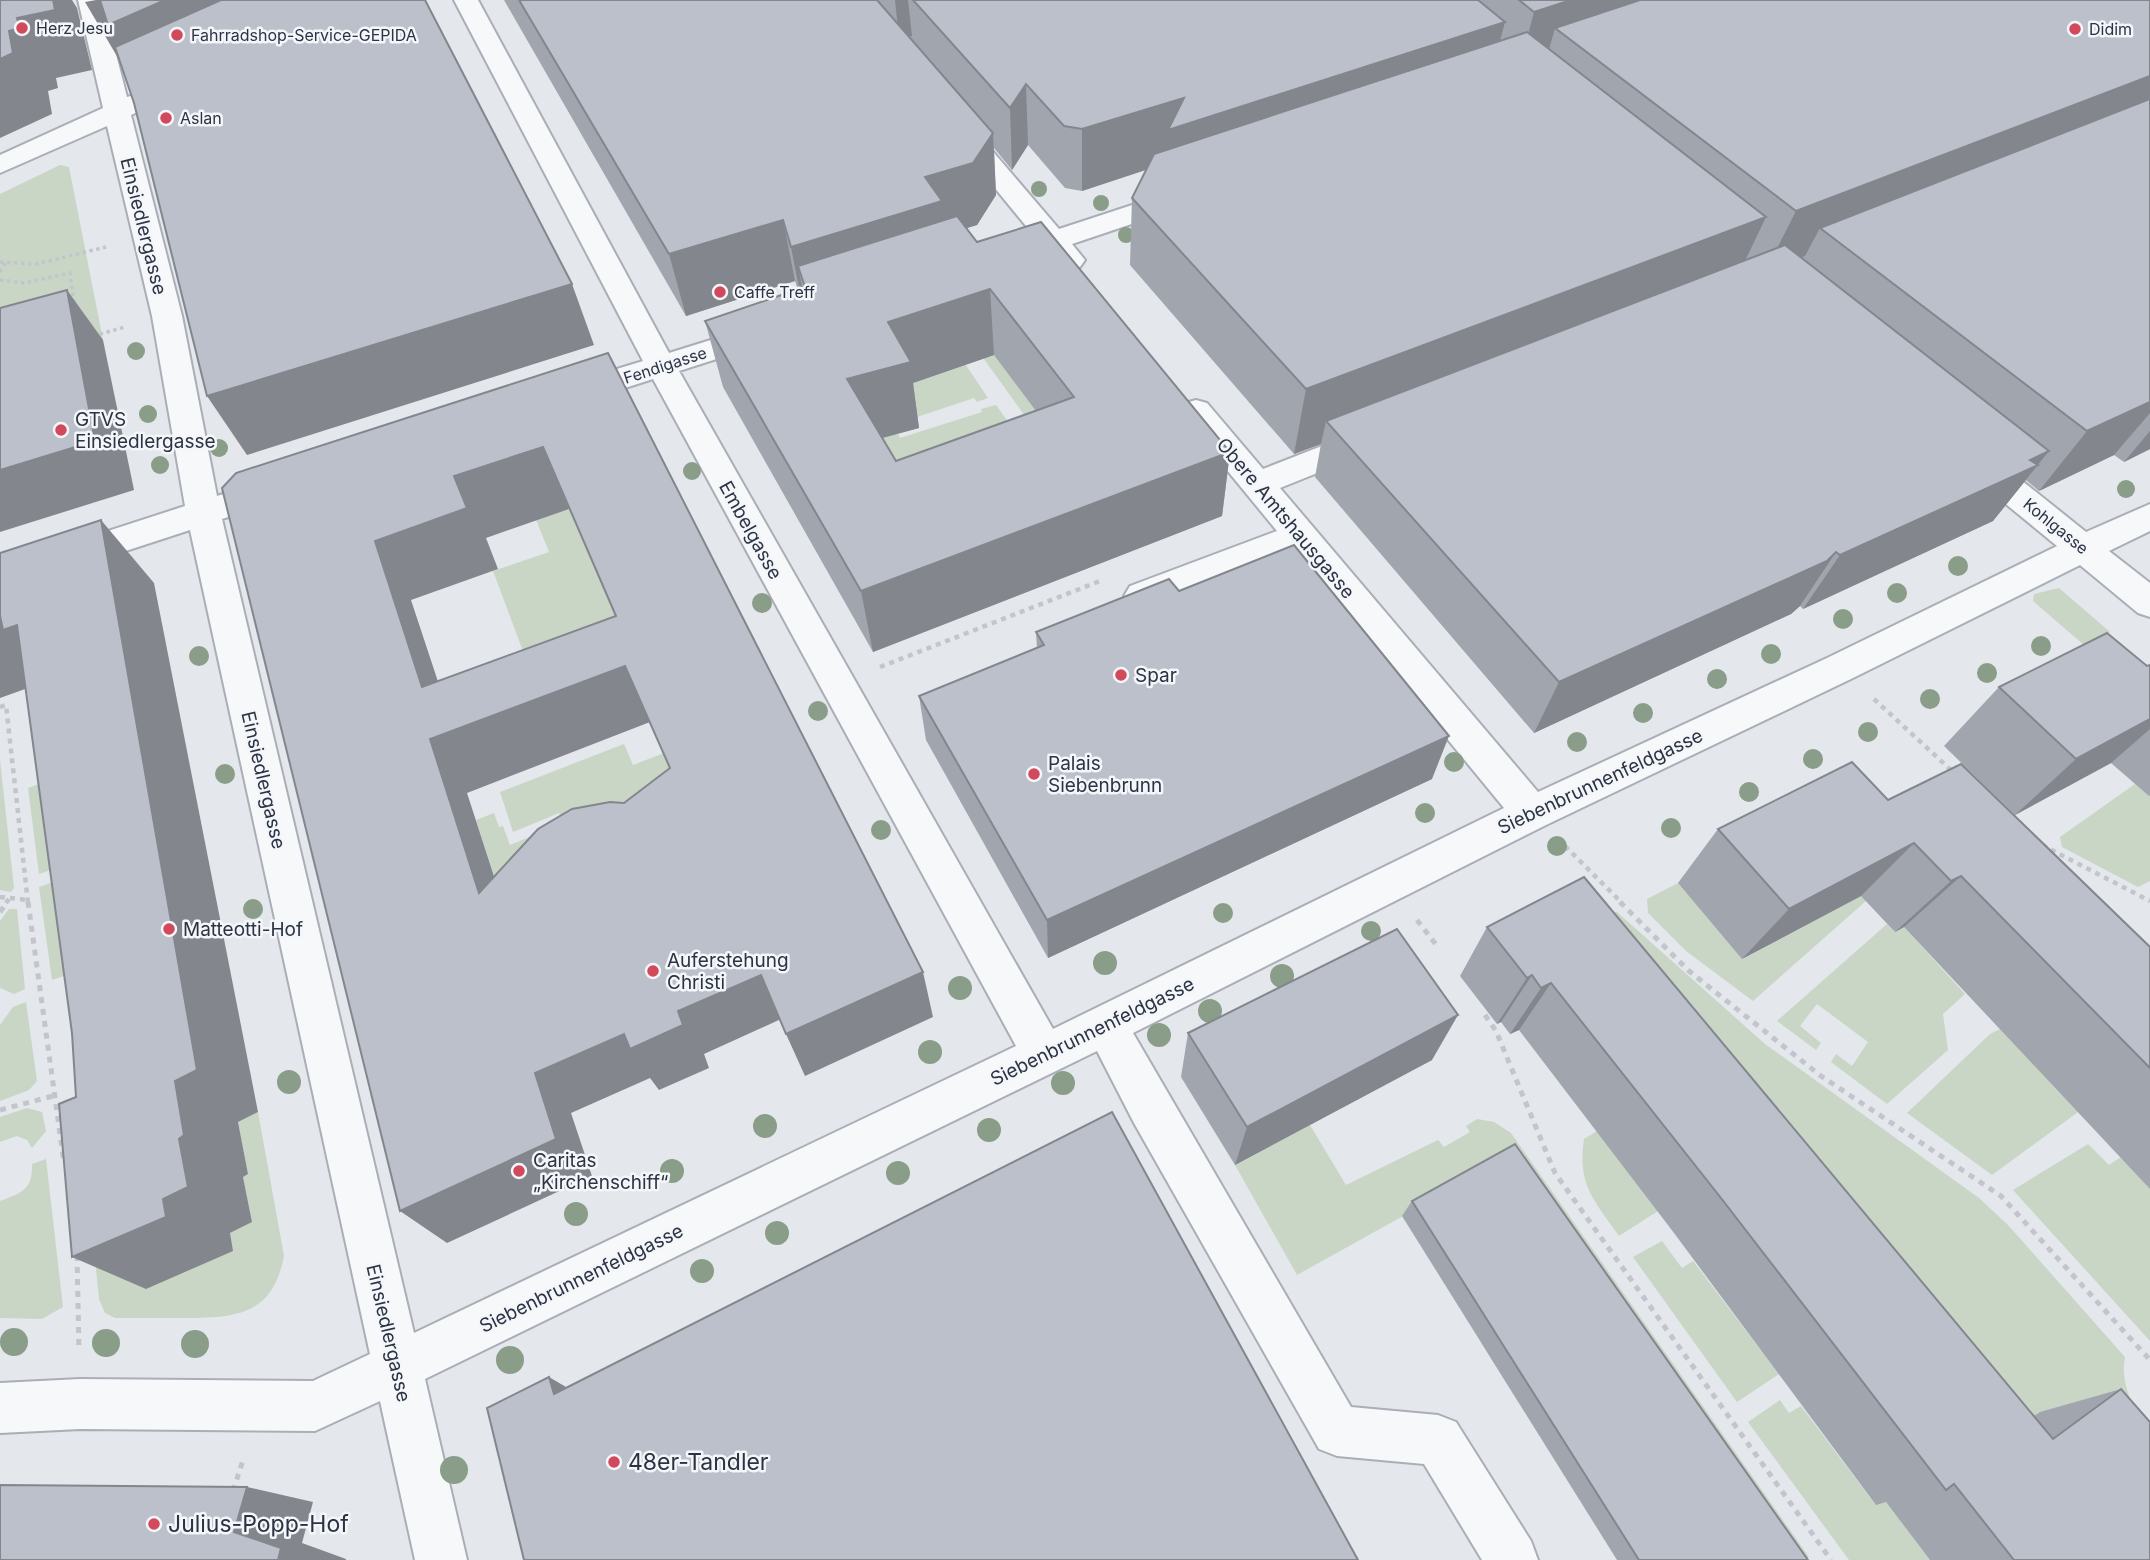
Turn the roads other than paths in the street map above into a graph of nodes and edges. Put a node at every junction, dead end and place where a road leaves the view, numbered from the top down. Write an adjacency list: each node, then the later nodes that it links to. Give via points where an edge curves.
1 (90, 0): 4 (street, Einsiedlergasse)
2 (466, 0): 12 (street, Embelgasse)
3 (154, 94): 4 (street)
4 (116, 112): 6 (street); 19 (street, Einsiedlergasse, via 167,316)
5 (947, 114): 8 (street)
6 (0, 165)
7 (1211, 188): 8 (street)
8 (1054, 241): 9 (street); 10 (street)
9 (976, 266)
10 (1090, 283)
11 (792, 324): 12 (street, Fendigasse)
12 (661, 366): 14 (street, Fendigasse); 28 (street, Embelgasse)
13 (1178, 388): 18 (street, Obere Amtshausgasse)
14 (546, 402)
15 (1399, 428): 18 (street)
16 (1954, 444): 22 (street, Kohlgasse)
17 (295, 483): 19 (street)
18 (1257, 484): 21 (street, Obere Amtshausgasse)
19 (203, 512): 23 (street); 29 (street, Einsiedlergasse)
20 (2150, 516): 22 (street, Siebenbrunnenfeldgasse)
21 (1301, 536): 24 (street); 26 (street, Obere Amtshausgasse)
22 (2084, 548): 25 (street, Kohlgasse); 26 (street, Siebenbrunnenfeldgasse)
23 (0, 579)
24 (1142, 596)
25 (2150, 603)
26 (1532, 813): 27 (street, Siebenbrunnenfeldgasse)
27 (1106, 1025): 28 (street, Siebenbrunnenfeldgasse); 32 (street, via 1337,1431 1438,1440)
28 (1044, 1055): 29 (street, Siebenbrunnenfeldgasse)
29 (397, 1367): 30 (street, Siebenbrunnenfeldgasse, via 315,1406); 31 (street, Einsiedlergasse)
30 (0, 1408)
31 (441, 1560)
32 (1512, 1560)

